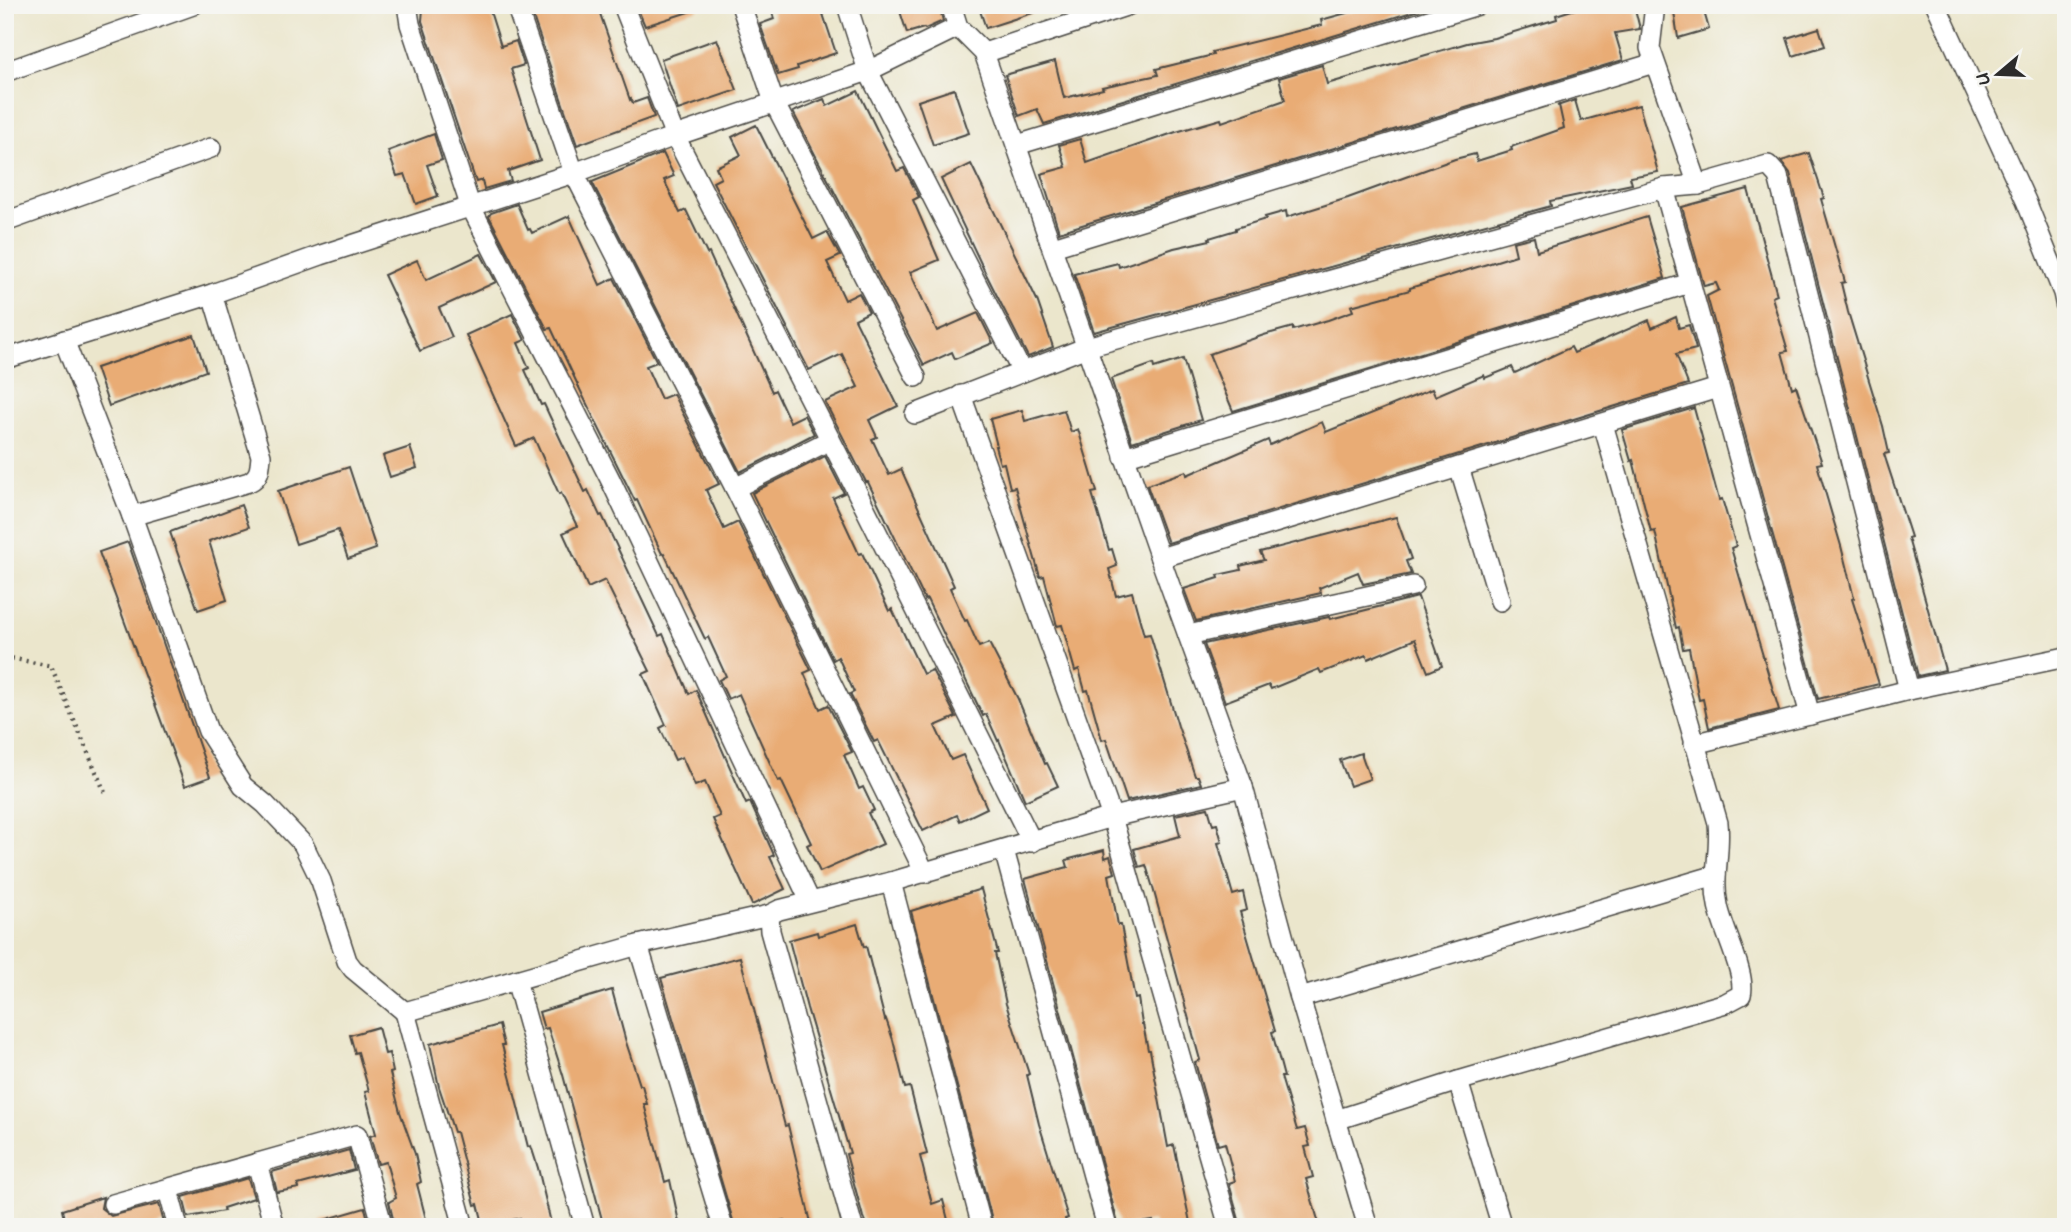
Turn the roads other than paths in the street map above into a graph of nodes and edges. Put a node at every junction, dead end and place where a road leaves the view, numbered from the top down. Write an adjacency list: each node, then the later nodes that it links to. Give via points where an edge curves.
1 (193, 5): 17 (street)
2 (411, 5): 25 (street, via 410,24)
3 (516, 5): 22 (street)
4 (623, 5): 19 (street)
5 (741, 5): 18 (street)
6 (847, 5): 16 (street)
7 (951, 5): 13 (street)
8 (1129, 5): 12 (street)
9 (1478, 5): 20 (street)
10 (1655, 5): 15 (street, via 1650,48)
11 (1936, 5): 30 (street, via 2026,201)
12 (1087, 12): 14 (street)
13 (957, 27): 14 (street); 16 (street)
14 (984, 53): 20 (street)
15 (1654, 63): 23 (street); 27 (street)
16 (868, 71): 18 (street); 34 (street)
17 (5, 72)
18 (774, 102): 19 (street); 35 (street)
19 (675, 136): 22 (street); 40 (street)
20 (1017, 145): 27 (street)
21 (211, 148): 26 (street)
22 (574, 173): 25 (street); 43 (street)
23 (1698, 185): 24 (street); 50 (street, via 1765,164 1778,176)
24 (1664, 188): 28 (street); 32 (street)
25 (470, 205): 29 (street); 60 (street, via 610,478)
26 (5, 222)
27 (1053, 247): 32 (street)
28 (1690, 284): 36 (street); 41 (street)
29 (212, 295): 31 (street); 44 (street, via 261,456 259,472 249,482)
30 (2066, 307)
31 (64, 340): 33 (street); 44 (street)
32 (1087, 347): 34 (street); 41 (street)
33 (5, 359)
34 (1022, 372): 37 (street)
35 (916, 377)
36 (1718, 388): 39 (street); 51 (street)
37 (961, 395): 38 (street); 54 (street)
38 (915, 414)
39 (1603, 424): 42 (street); 52 (street)
40 (830, 440): 43 (street); 55 (street)
41 (1124, 457): 45 (street)
42 (1459, 467): 45 (street); 47 (street)
43 (735, 488): 57 (street)
44 (132, 516): 65 (street, via 208,730 243,786 303,844 353,969)
45 (1160, 558): 48 (street)
46 (1413, 586): 48 (street)
47 (1500, 601)
48 (1188, 635): 53 (street)
49 (2066, 657): 50 (street)
50 (1909, 690): 51 (street)
51 (1810, 715): 52 (street)
52 (1695, 744): 58 (street, via 1718,823)
53 (1243, 787): 54 (street); 64 (street)
54 (1112, 817): 55 (street); 80 (street)
55 (1032, 842): 56 (street)
56 (1004, 850): 57 (street); 79 (street)
57 (925, 873): 59 (street)
58 (1716, 875): 64 (street); 66 (street, via 1718,908 1742,981 1741,995 1727,1003)
59 (891, 882): 60 (street); 78 (street)
60 (810, 901): 61 (street)
61 (769, 915): 62 (street); 77 (street)
62 (638, 945): 63 (street); 76 (street)
63 (516, 980): 65 (street); 75 (street)
64 (1300, 998): 67 (street)
65 (405, 1012): 74 (street)
66 (1458, 1081): 67 (street); 82 (street)
67 (1336, 1120): 81 (street)
68 (257, 1163): 69 (street); 72 (street); 73 (street, via 357,1135)
69 (168, 1190): 70 (street); 71 (street)
70 (113, 1204)
71 (178, 1227)
72 (274, 1227)
73 (383, 1227)
74 (464, 1227)
75 (585, 1227)
76 (723, 1227)
77 (853, 1227)
78 (982, 1227)
79 (1107, 1227)
80 (1229, 1227)
81 (1368, 1227)
82 (1502, 1227)

